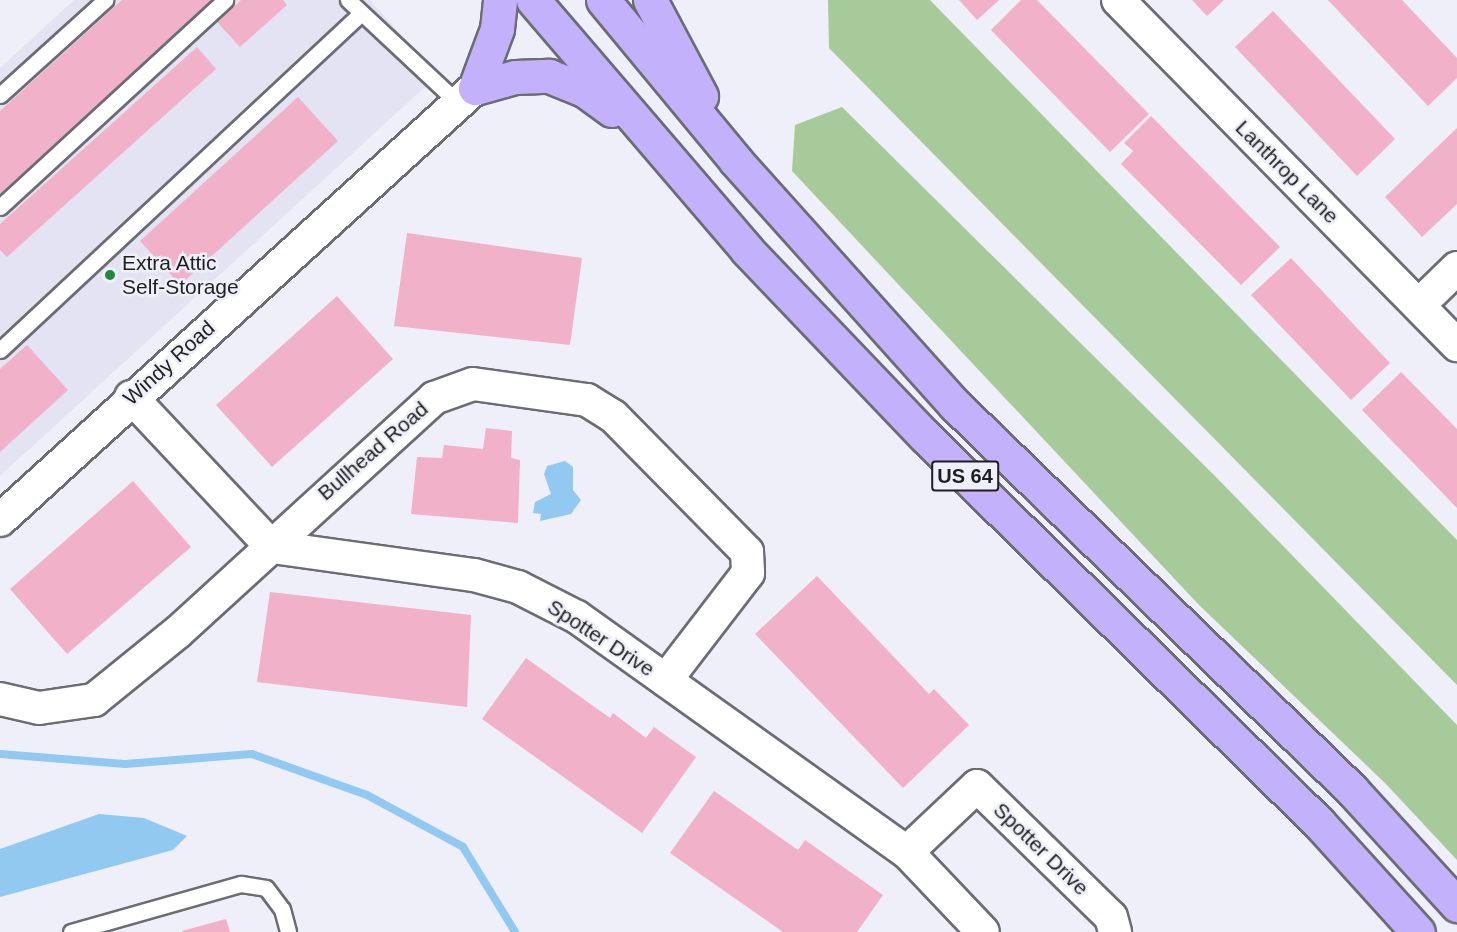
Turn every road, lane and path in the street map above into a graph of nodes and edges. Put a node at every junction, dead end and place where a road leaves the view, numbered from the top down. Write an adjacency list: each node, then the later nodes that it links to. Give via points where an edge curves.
1 (105, 0): 10 (lane)
2 (225, 0): 14 (lane)
3 (348, 0): 9 (lane)
4 (500, 0): 11 (highway, via 497,29)
5 (533, 0): 12 (highway, US 64)
6 (603, 0): 13 (highway, US 64)
7 (650, 0): 13 (highway)
8 (1118, 0): 16 (street, Lanthrop Lane)
9 (362, 13): 11 (lane); 18 (lane)
10 (0, 95)
11 (466, 96): 12 (highway, via 530,75 567,81); 19 (street, Windy Road)
12 (657, 146): 30 (highway, US 64, via 747,250 925,436 1319,823)
13 (736, 161): 25 (highway, US 64, via 955,405 1344,782)
14 (0, 207)
15 (1457, 268): 16 (street)
16 (1419, 305): 17 (street, Lanthrop Lane)
17 (1457, 345)
18 (0, 350)
19 (131, 397): 20 (street, Windy Road); 21 (street)
20 (0, 520)
21 (272, 547): 22 (street, Spotter Drive, via 474,575 518,587 577,616); 22 (street, Bullhead Road, via 314,502 434,398 473,384 587,400 612,416 747,552 748,573); 23 (street, Bullhead Road, via 94,700 39,708)
22 (666, 680): 24 (street, Spotter Drive)
23 (0, 699)
24 (907, 852): 28 (street, Spotter Drive); 29 (street, Spotter Drive, via 977,786 1111,917)
25 (1457, 905)
26 (71, 932): 27 (lane, via 241,884 266,888 282,909)
27 (288, 932)
28 (983, 932)
29 (1115, 932)
30 (1418, 932)

